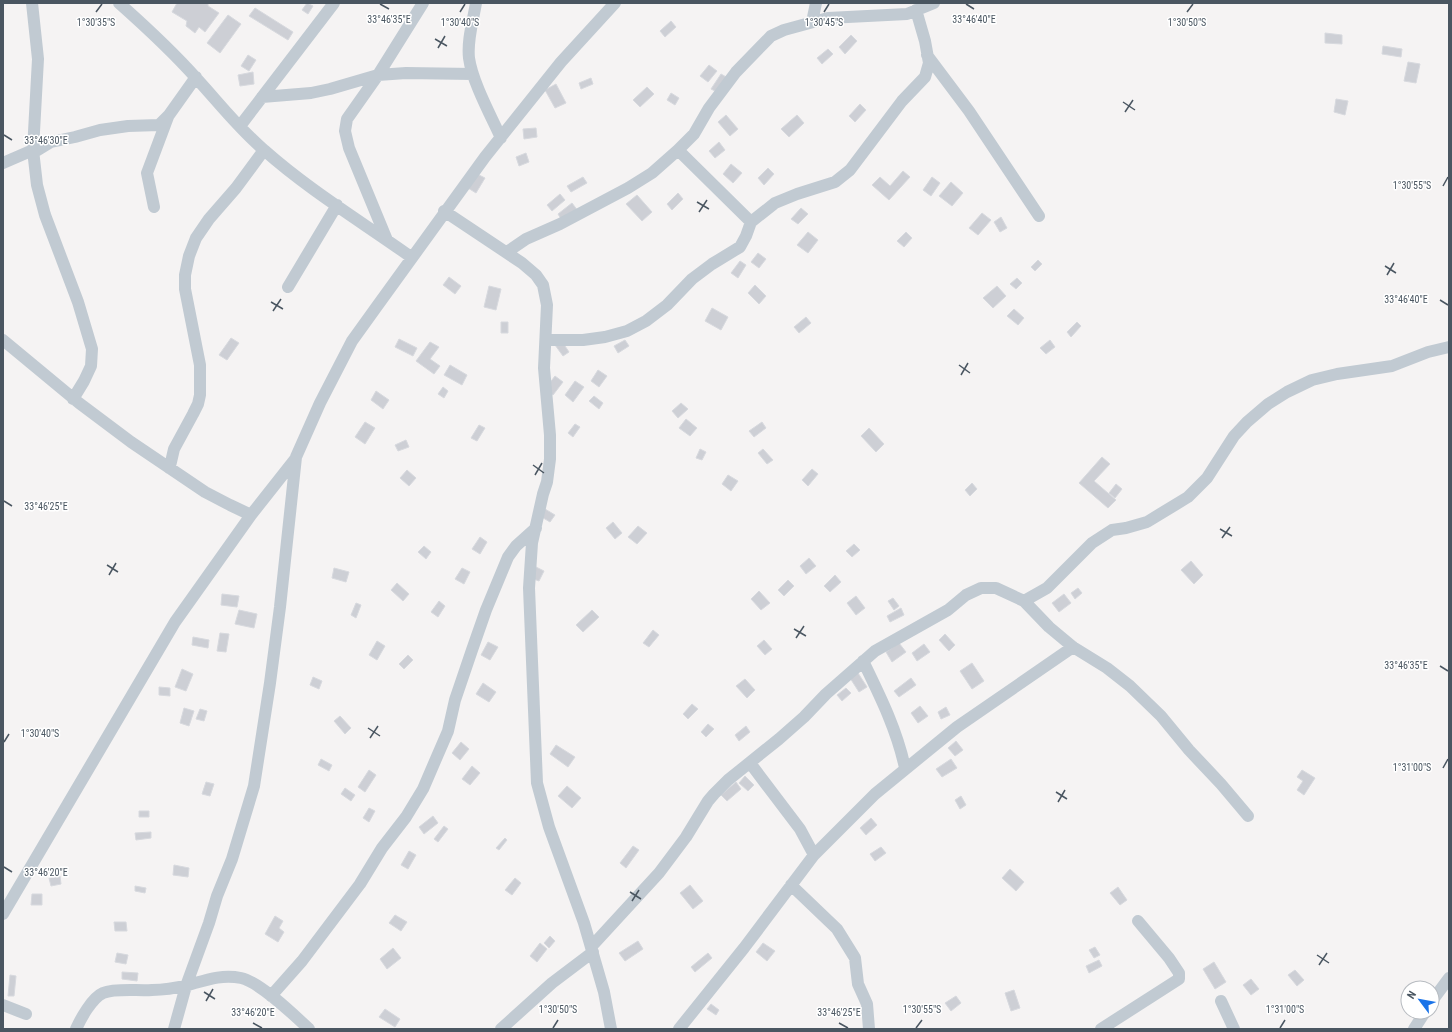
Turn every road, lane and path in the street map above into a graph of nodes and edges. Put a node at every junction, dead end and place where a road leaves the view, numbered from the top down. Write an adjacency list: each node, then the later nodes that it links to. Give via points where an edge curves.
1 (32, 3): 21 (street, via 38,59)
2 (119, 3): 14 (street)
3 (334, 3): 15 (street)
4 (423, 3): 13 (street)
5 (476, 3): 12 (street, via 469,58)
6 (615, 3): 18 (street, via 561,62)
7 (816, 3): 10 (street)
8 (934, 3): 9 (street)
9 (916, 10): 10 (street, via 907,14 828,18); 11 (street)
10 (812, 22): 20 (street, via 771,36 736,72 709,108 694,134)
11 (927, 55): 26 (street, via 969,111); 27 (street, via 925,77 902,101 850,170 835,182 775,203)
12 (473, 74): 13 (street); 18 (street)
13 (378, 75): 15 (street, via 311,94); 28 (street, via 347,119 345,131 349,148)
14 (196, 77): 16 (street); 17 (street)
15 (262, 97): 17 (street)
16 (169, 115): 21 (street, via 159,125 100,130 51,142); 24 (street, via 147,173)
17 (240, 126): 19 (street)
18 (501, 138): 25 (street)
19 (264, 150): 23 (street); 37 (street, via 209,219 196,238 189,256 184,275 185,288 200,365 200,395 198,404 174,449)
20 (678, 150): 27 (street); 29 (street, via 652,173 628,188 526,239)
21 (33, 151): 22 (street); 35 (street, via 37,185 45,215 78,302 92,349 91,366)
22 (3, 163)
23 (337, 205): 28 (street); 31 (street)
24 (154, 207)
25 (444, 211): 29 (street); 30 (street)
26 (1039, 216)
27 (751, 222): 33 (street, via 740,247 692,279 667,305 646,321 627,331 605,336 583,340)
28 (387, 240): 30 (street)
29 (507, 252): 33 (street, via 536,275 543,285 547,305)
30 (410, 257): 36 (street, via 352,341)
31 (288, 287)
32 (3, 340): 35 (street)
33 (546, 340): 39 (street, via 544,368 550,459)
34 (1449, 346): 40 (street, via 1392,366 1312,380 1287,392 1247,422 1234,436 1207,478 1188,497 1147,522 1112,530 1092,543 1047,588)
35 (73, 399): 37 (street)
36 (296, 457): 38 (street); 52 (street, via 280,607 254,786 232,859 216,896)
37 (169, 468): 38 (street, via 205,492)
38 (251, 515): 48 (street, via 175,622)
39 (536, 528): 50 (street, via 532,543 529,588 537,783 549,827); 54 (street, via 508,557 472,650 455,700 448,731 424,789 360,884 302,961)
40 (1024, 601): 41 (street); 42 (street, via 996,588 981,588 966,595 948,610 875,651)
41 (1073, 647): 44 (street, via 957,727); 45 (street, via 1107,668 1161,716)
42 (863, 661): 43 (street, via 804,717); 44 (street, via 890,718)
43 (750, 763): 46 (street, via 800,829); 50 (street, via 714,794 659,873)
44 (905, 768): 46 (street)
45 (1248, 816)
46 (814, 855): 47 (street)
47 (791, 885): 64 (street); 65 (street, via 833,924 855,958 858,984 867,1004)
48 (3, 914)
49 (1138, 921): 66 (street, via 1169,958 1179,973 1179,979)
50 (592, 950): 62 (street); 63 (street)
51 (1449, 978): 53 (street)
52 (186, 986): 54 (street, via 212,978 242,978); 59 (street, via 103,993 83,1014); 60 (street)
53 (1440, 990)
54 (271, 996): 61 (street)
55 (1221, 1001): 67 (street)
56 (3, 1005): 57 (street)
57 (26, 1014)
58 (1420, 1020): 68 (street)
59 (76, 1029)
60 (174, 1029)
61 (309, 1029)
62 (501, 1029)
63 (611, 1029)
64 (679, 1029)
65 (869, 1029)
66 (1101, 1029)
67 (1234, 1029)
68 (1414, 1029)

